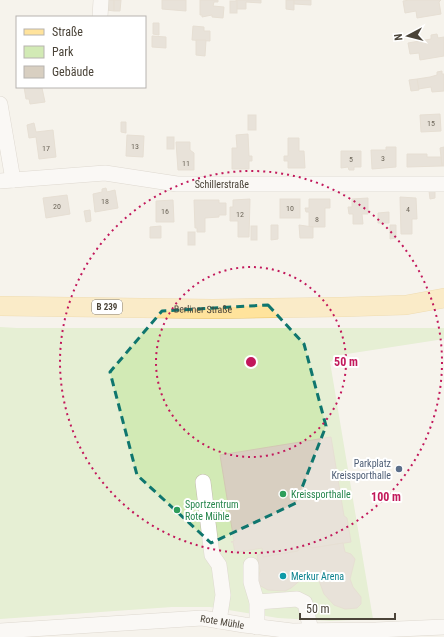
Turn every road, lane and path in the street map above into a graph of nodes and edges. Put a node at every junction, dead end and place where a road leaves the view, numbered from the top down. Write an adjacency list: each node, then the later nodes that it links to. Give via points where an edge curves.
1 (101, 0): 2 (street)
2 (100, 16)
3 (0, 104): 4 (street)
4 (6, 180): 5 (street, Schillerstraße, via 105,173 176,184)
5 (444, 184)
6 (444, 298): 7 (main road, Berliner Straße / B 239)
7 (406, 305): 8 (main road, Berliner Straße / B 239, via 213,309); 9 (main road, Berliner Straße / B 239)
8 (0, 306)
9 (444, 311)
10 (203, 482): 13 (street, via 212,555 219,565 223,594)
11 (251, 565): 12 (street, via 251,582)
12 (257, 602): 15 (street); 17 (street, via 297,599 305,603)
13 (219, 621): 15 (street, Rote Mühle); 16 (street, Rote Mühle, via 202,618)
14 (444, 626): 17 (street, Rote Mühle)
15 (256, 627): 17 (street, Rote Mühle)
16 (0, 630)
17 (311, 631)

